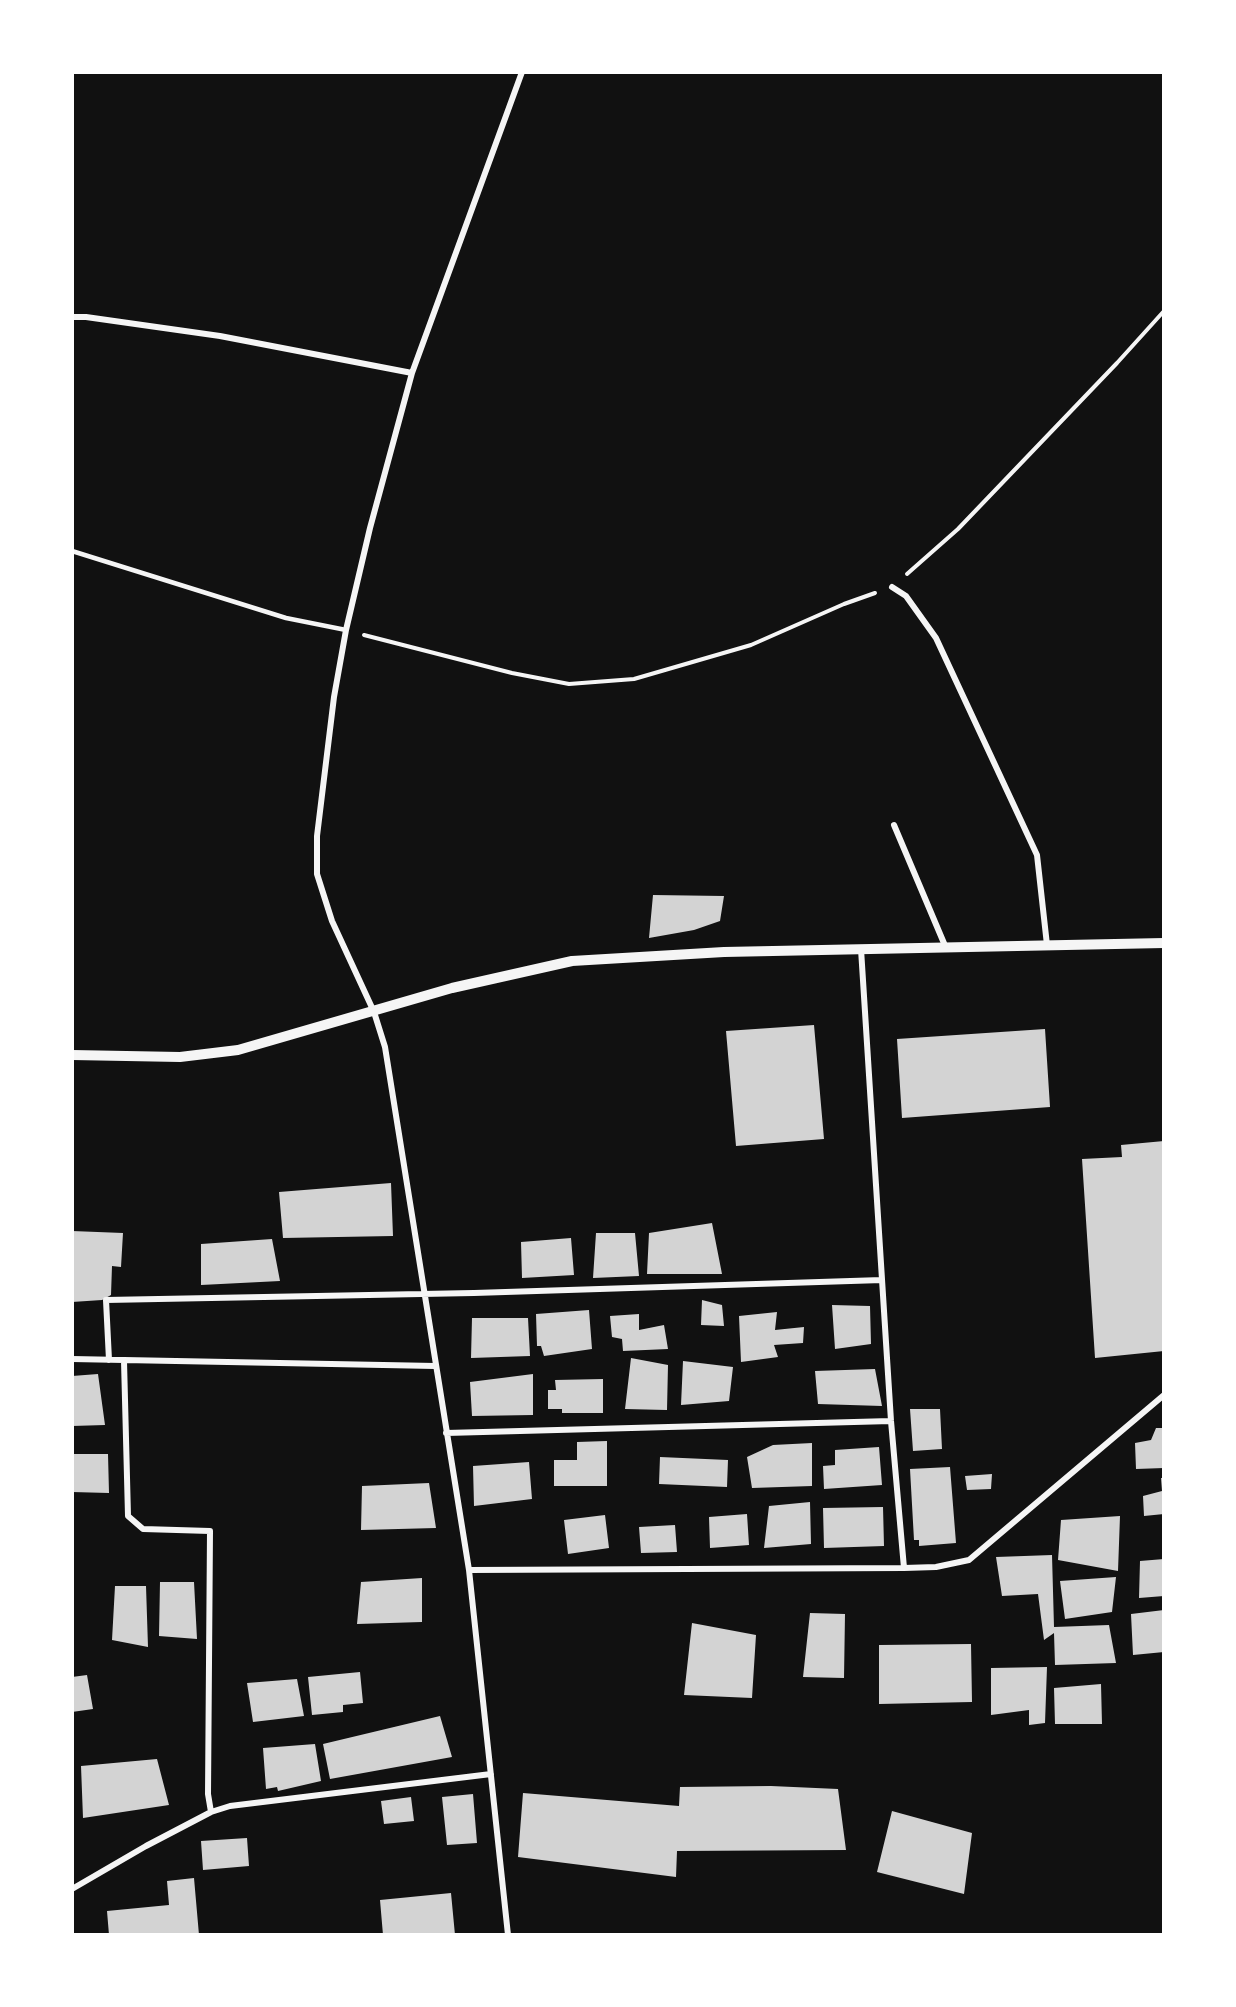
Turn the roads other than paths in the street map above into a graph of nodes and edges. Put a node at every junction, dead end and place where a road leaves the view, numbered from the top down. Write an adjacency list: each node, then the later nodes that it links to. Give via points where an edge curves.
1 (522, 72): 3 (street)
2 (72, 317): 3 (street, via 219,336)
3 (412, 373): 6 (street)
4 (72, 551): 6 (lane, via 286,618)
5 (892, 587): 9 (street, via 906,596 936,638 1037,855)
6 (346, 630): 12 (street, via 334,697 317,874 332,921)
7 (894, 825): 10 (street)
8 (1164, 943): 9 (street)
9 (1047, 945): 10 (street)
10 (946, 948): 11 (street)
11 (861, 949): 12 (street, via 572,961 452,988); 14 (street)
12 (374, 1012): 13 (street, via 238,1050 180,1057); 15 (street, via 385,1047)
13 (72, 1055)
14 (882, 1280): 15 (street); 21 (street)
15 (424, 1294): 17 (street, via 106,1300); 19 (street)
16 (72, 1359): 17 (street)
17 (109, 1360): 18 (street)
18 (124, 1361): 19 (street); 26 (street, via 128,1516 143,1529 210,1531)
19 (435, 1366): 22 (street)
20 (1164, 1395): 23 (street, via 969,1560)
21 (891, 1421): 22 (street); 23 (street)
22 (446, 1433): 24 (street)
23 (904, 1568): 24 (street)
24 (469, 1570): 25 (street)
25 (491, 1774): 26 (street, via 230,1806); 28 (street)
26 (211, 1812): 27 (street)
27 (72, 1889)
28 (508, 1935)

